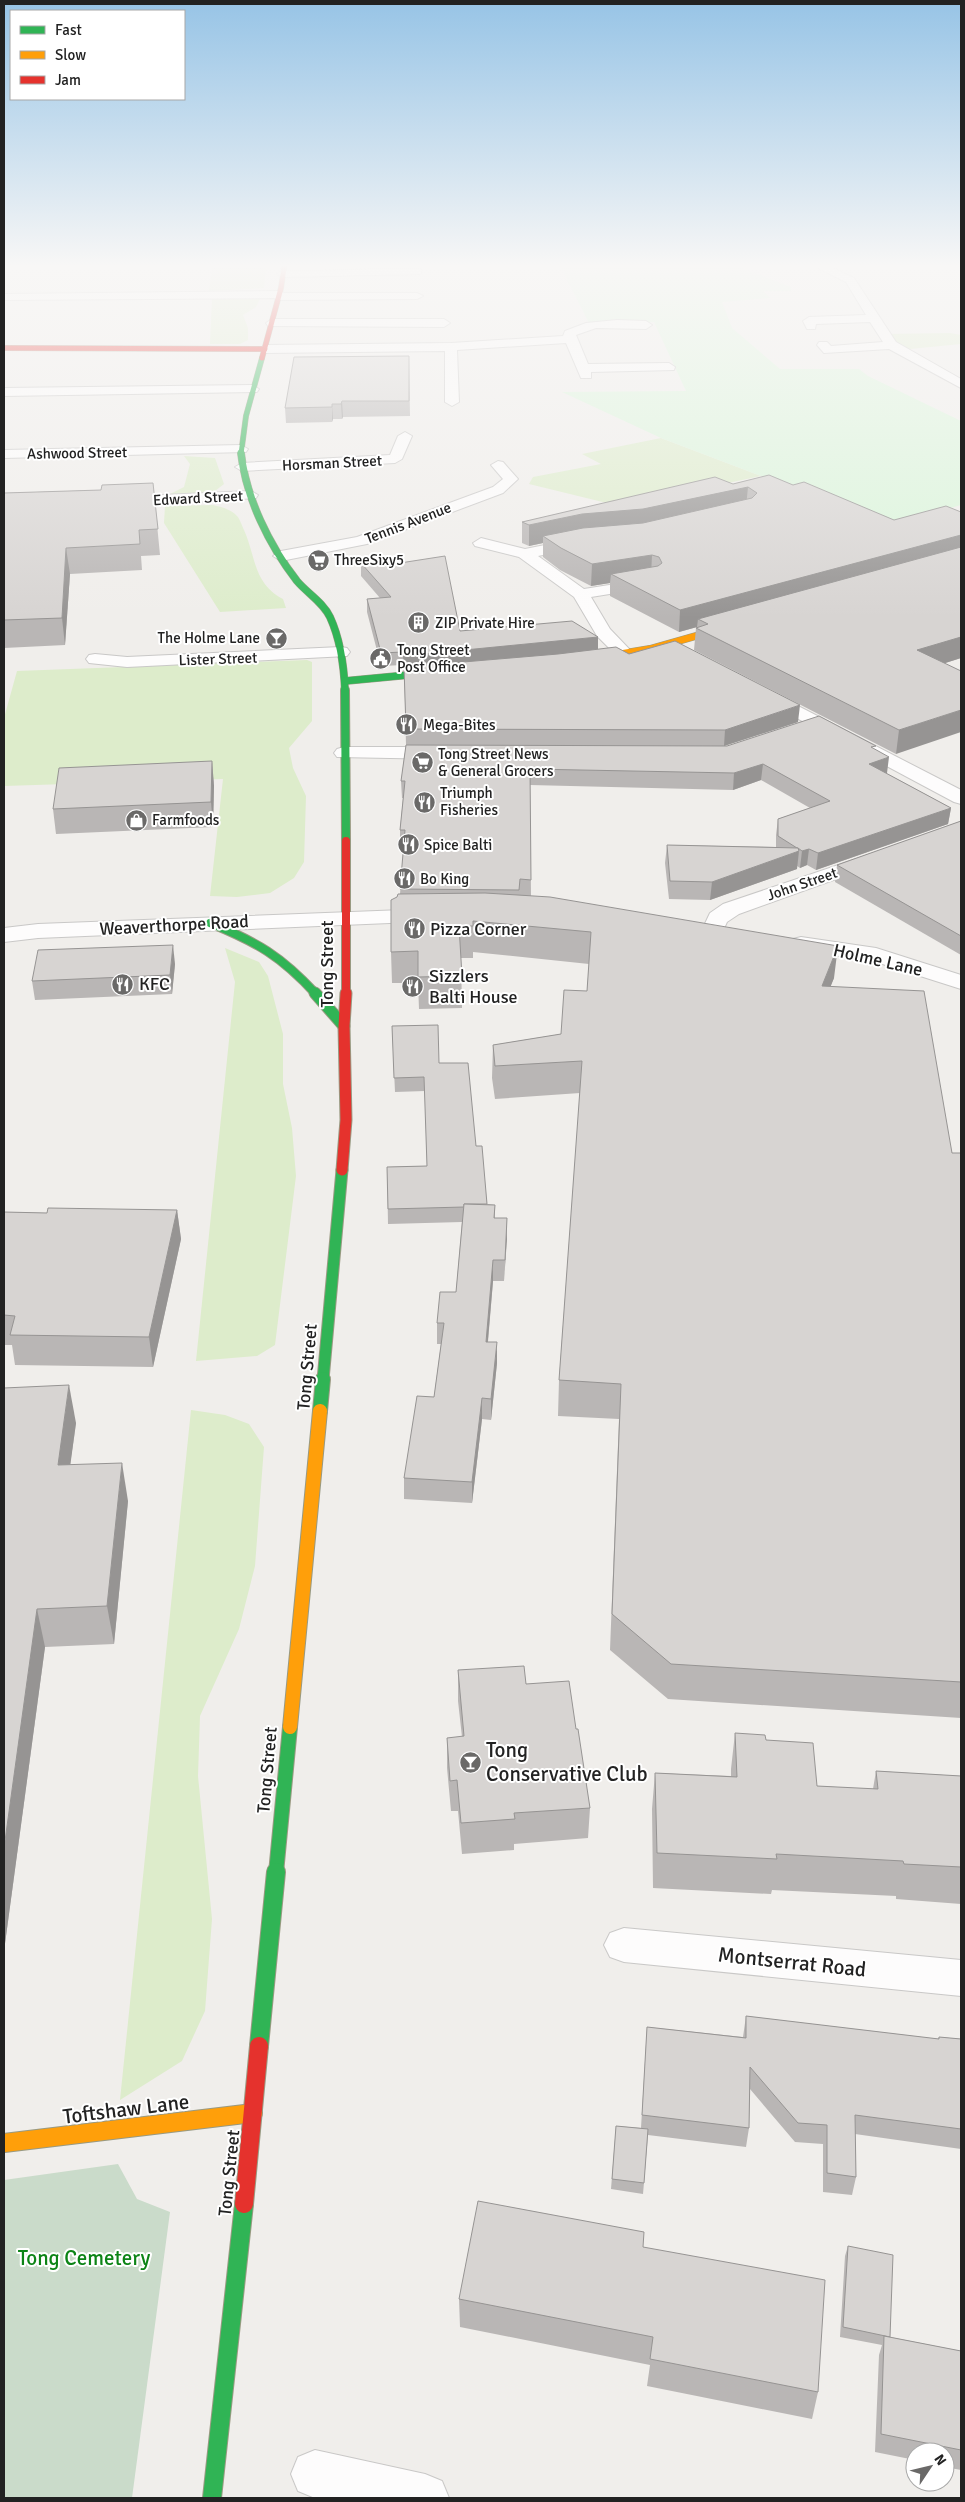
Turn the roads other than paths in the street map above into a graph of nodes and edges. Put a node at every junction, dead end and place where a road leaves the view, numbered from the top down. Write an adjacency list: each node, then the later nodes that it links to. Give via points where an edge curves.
1 (253, 385): 3 (main road, Tong Street)
2 (452, 385): 5 (street)
3 (252, 389): 4 (street); 7 (main road, Tong Street)
4 (4, 392)
5 (452, 402)
6 (405, 436): 10 (street, Horsman Street, via 395,460)
7 (241, 449): 8 (street, Ashwood Street); 10 (main road, Tong Street)
8 (4, 454)
9 (498, 465): 16 (street, Tennis Avenue, via 511,479 498,490 362,542)
10 (242, 467): 11 (main road, Tong Street)
11 (251, 495): 12 (street, Edward Street); 16 (main road, Tong Street)
12 (105, 503)
13 (592, 542): 15 (street)
14 (481, 543): 15 (street)
15 (526, 554): 18 (street)
16 (281, 556): 21 (main road, Tong Street, via 297,580 329,615)
17 (651, 583): 18 (street)
18 (581, 594): 22 (street, via 603,632)
19 (744, 623): 20 (main road)
20 (668, 644): 22 (main road); 23 (street)
21 (341, 652): 24 (street, Lister Street, via 145,662); 27 (main road, Tong Street)
22 (625, 654): 25 (main road)
23 (692, 657)
24 (95, 660)
25 (581, 660)
26 (456, 671): 27 (main road)
27 (345, 680): 31 (main road, Tong Street)
28 (750, 686): 29 (street)
29 (819, 723): 30 (street); 33 (street)
30 (791, 733)
31 (344, 753): 32 (street); 36 (main road, Tong Street)
32 (458, 753)
33 (961, 798)
34 (887, 854): 38 (street, John Street, via 730,909 715,920)
35 (445, 915): 36 (street)
36 (345, 917): 37 (street, Weaverthorpe Road); 42 (main road, Tong Street, via 347,985)
37 (210, 923): 39 (street, Weaverthorpe Road); 42 (main road, via 254,941 275,955)
38 (712, 932)
39 (4, 935)
40 (779, 941): 41 (street, Holme Lane, via 876,955)
41 (961, 982)
42 (344, 1026): 45 (main road, Tong Street, via 346,1120)
43 (624, 1945): 44 (street, Montserrat Road)
44 (961, 1978)
45 (252, 2113): 46 (main road, Toftshaw Lane); 48 (main road, Tong Street)
46 (4, 2143)
47 (315, 2474): 49 (street)
48 (212, 2498)
49 (425, 2498)

